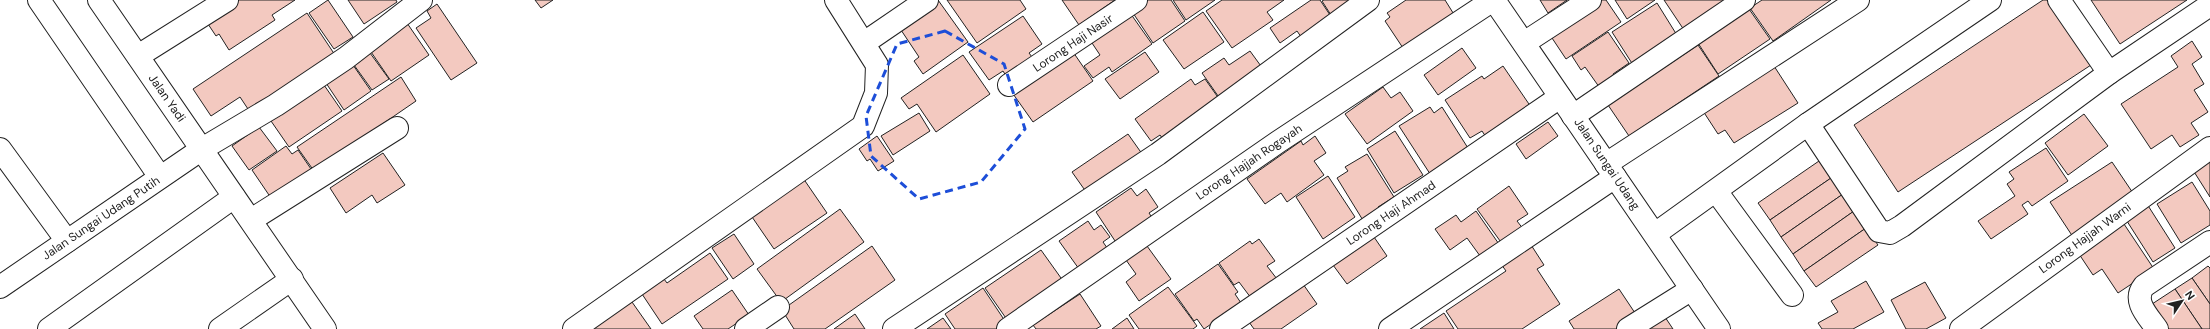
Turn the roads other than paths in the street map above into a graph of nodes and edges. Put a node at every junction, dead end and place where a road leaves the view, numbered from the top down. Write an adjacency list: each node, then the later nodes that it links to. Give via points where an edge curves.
1 (39, 0): 29 (street)
2 (99, 0): 18 (street, Jalan Yadi)
3 (227, 0): 18 (street)
4 (421, 0): 27 (street, Jalan Sungai Udang Putih, via 340,62 276,105)
5 (836, 0): 16 (street)
6 (927, 0): 16 (street)
7 (1136, 0): 20 (street, Lorong Haji Nasir)
8 (1368, 0): 46 (street, via 1158,154)
9 (1493, 0): 17 (street, Jalan Sungai Udang); 47 (street, Lorong Hajjah Rogayah, via 1278,142)
10 (1590, 0): 17 (street)
11 (1744, 0): 22 (street)
12 (1858, 0): 28 (street)
13 (1990, 0): 23 (street)
14 (2059, 0): 19 (street)
15 (2210, 5): 19 (street)
16 (864, 43): 44 (street, via 877,65 876,93 863,126)
17 (1524, 43): 21 (street, Jalan Sungai Udang)
18 (138, 56): 27 (street, Jalan Yadi)
19 (2109, 73): 23 (street, via 1890,233 1879,231)
20 (1009, 85)
21 (1560, 97): 22 (street, Jalan Sungai Udang); 48 (street, Lorong Haji Ahmad)
22 (1573, 116): 28 (street, Jalan Sungai Udang)
23 (1808, 124): 30 (street)
24 (397, 128): 32 (street)
25 (2210, 148): 52 (street, Lorong Hajjah Warni)
26 (0, 149): 34 (street)
27 (202, 149): 29 (street, Jalan Sungai Udang Putih); 31 (street, Jalan Yadi)
28 (1611, 171): 33 (street, Jalan Sungai Udang); 49 (street)
29 (160, 177): 34 (street, Jalan Sungai Udang Putih)
30 (1716, 190): 33 (street); 39 (street)
31 (234, 197): 32 (street, Jalan Yadi); 41 (street)
32 (251, 220): 36 (street, Jalan Yadi)
33 (1654, 234): 38 (street, Jalan Sungai Udang)
34 (67, 241): 37 (street, Jalan Sungai Udang Putih)
35 (2210, 242): 53 (street, via 2140,291 2138,298 2141,305)
36 (292, 279): 42 (street); 43 (street, Jalan Yadi)
37 (0, 287)
38 (1692, 289): 50 (street); 51 (street, Jalan Sungai Udang)
39 (1792, 295)
40 (778, 307): 45 (street)
41 (49, 329)
42 (220, 329)
43 (326, 329)
44 (574, 329)
45 (746, 329)
46 (894, 329)
47 (1008, 329)
48 (1221, 329)
49 (1390, 329)
50 (1628, 329)
51 (1719, 329)
52 (1961, 329)
53 (2157, 329)

